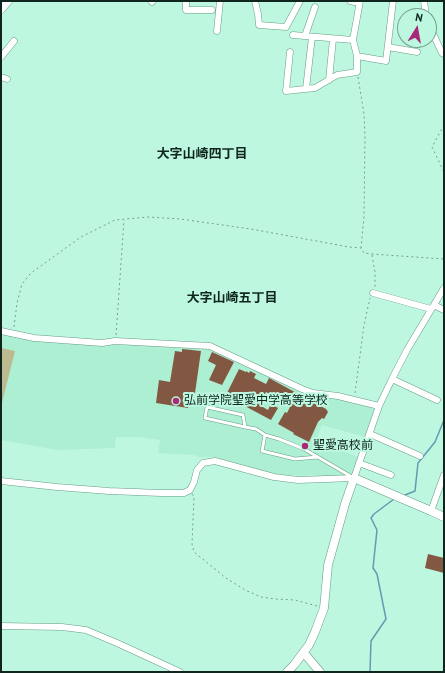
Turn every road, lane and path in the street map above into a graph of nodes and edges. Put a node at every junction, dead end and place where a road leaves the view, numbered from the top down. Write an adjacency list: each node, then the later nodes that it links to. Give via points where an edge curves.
1 (8, 1): 10 (street)
2 (186, 1): 11 (street, via 186,10)
3 (220, 1): 12 (street)
4 (255, 1): 5 (street, via 259,25 286,27)
5 (300, 1)
6 (350, 1): 8 (street)
7 (393, 1): 20 (street)
8 (359, 2): 17 (street)
9 (315, 7): 14 (street)
10 (1, 9)
11 (212, 10)
12 (218, 31)
13 (293, 35): 14 (street)
14 (305, 36): 15 (street)
15 (312, 36): 16 (street); 28 (street)
16 (333, 39): 17 (street); 27 (street)
17 (353, 40): 25 (street)
18 (14, 41): 24 (street)
19 (437, 42): 23 (street)
20 (388, 47): 22 (street); 25 (street, via 386,61)
21 (290, 52): 28 (street, via 286,91)
22 (417, 52)
23 (444, 54)
24 (1, 56)
25 (357, 56): 26 (street)
26 (358, 72): 27 (street, via 337,75); 32 (path, via 365,137)
27 (328, 80): 28 (street, via 315,88)
28 (306, 89)
29 (444, 125): 30 (path, via 432,147)
30 (444, 172)
31 (124, 219): 32 (path, via 180,218); 40 (path, via 115,220 81,237 31,273 22,284); 41 (path)
32 (361, 248): 33 (path, via 364,253)
33 (372, 254): 34 (path); 36 (path, via 375,272)
34 (444, 259)
35 (444, 288): 37 (street)
36 (373, 293): 37 (street); 43 (path, via 364,325)
37 (433, 307): 38 (street); 42 (street)
38 (444, 310)
39 (1, 331): 40 (street)
40 (14, 334): 41 (street, via 34,338)
41 (115, 341): 43 (street, via 210,346 302,389)
42 (392, 379): 44 (street); 45 (street)
43 (354, 400): 45 (street)
44 (436, 400)
45 (380, 406): 47 (street)
46 (244, 427): 46 (lane, via 205,418 207,407 243,415); 48 (lane, via 256,429)
47 (370, 434): 49 (street); 51 (street)
48 (265, 435): 50 (lane, via 304,449); 50 (lane, via 262,451 295,459)
49 (420, 456)
50 (318, 457): 54 (lane)
51 (359, 463): 52 (street); 54 (street)
52 (391, 475)
53 (444, 475): 56 (street)
54 (354, 478): 57 (street, via 298,480 274,477 215,461 203,463 197,470); 58 (street); 60 (street, via 328,565)
55 (1, 481): 57 (street, via 116,492 184,493)
56 (441, 488): 58 (street)
57 (190, 490): 60 (path, via 194,497 194,552 226,578 260,597 295,600)
58 (432, 511): 59 (street)
59 (444, 517)
60 (324, 608): 62 (street)
61 (1, 626): 63 (street, via 86,630)
62 (304, 653): 64 (street); 65 (street)
63 (180, 672)
64 (287, 672)
65 (320, 672)

